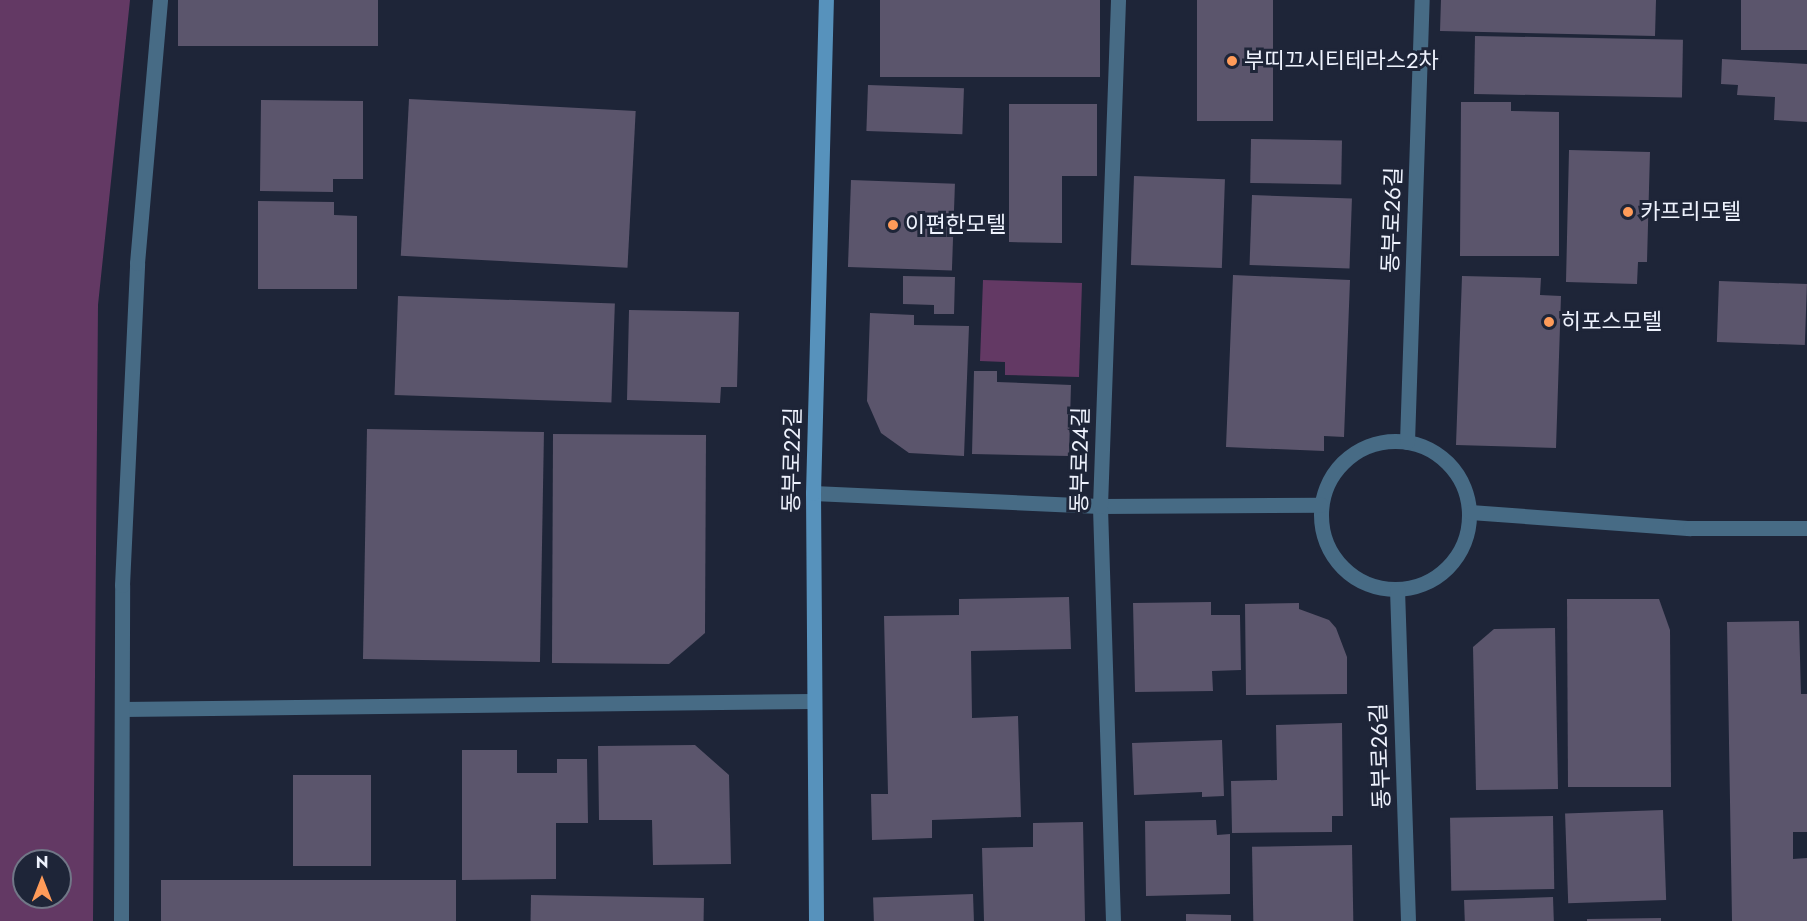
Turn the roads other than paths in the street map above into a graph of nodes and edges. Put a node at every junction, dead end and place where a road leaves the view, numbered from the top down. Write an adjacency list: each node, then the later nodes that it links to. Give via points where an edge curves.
1 (160, 0): 13 (street, via 137,263 122,585)
2 (826, 0): 6 (main road, 동부로22길)
3 (1118, 0): 8 (street, 동부로24길)
4 (1422, 0): 5 (street, 동부로26길)
5 (1407, 442): 7 (street, via 1383,442 1350,456 1328,483); 9 (street, via 1431,449 1451,465)
6 (813, 493): 8 (street); 12 (main road, 동부로22길)
7 (1321, 505): 8 (street); 11 (street, via 1328,549 1342,567 1359,580)
8 (1100, 506): 16 (street, 동부로24길)
9 (1470, 512): 10 (street, via 1690,528); 11 (street, via 1468,534 1443,572 1425,584)
10 (1807, 528)
11 (1397, 589): 17 (street, 동부로26길)
12 (811, 701): 13 (street); 15 (main road, 동부로22길)
13 (122, 709): 14 (street)
14 (121, 921)
15 (816, 921)
16 (1113, 921)
17 (1408, 921)

